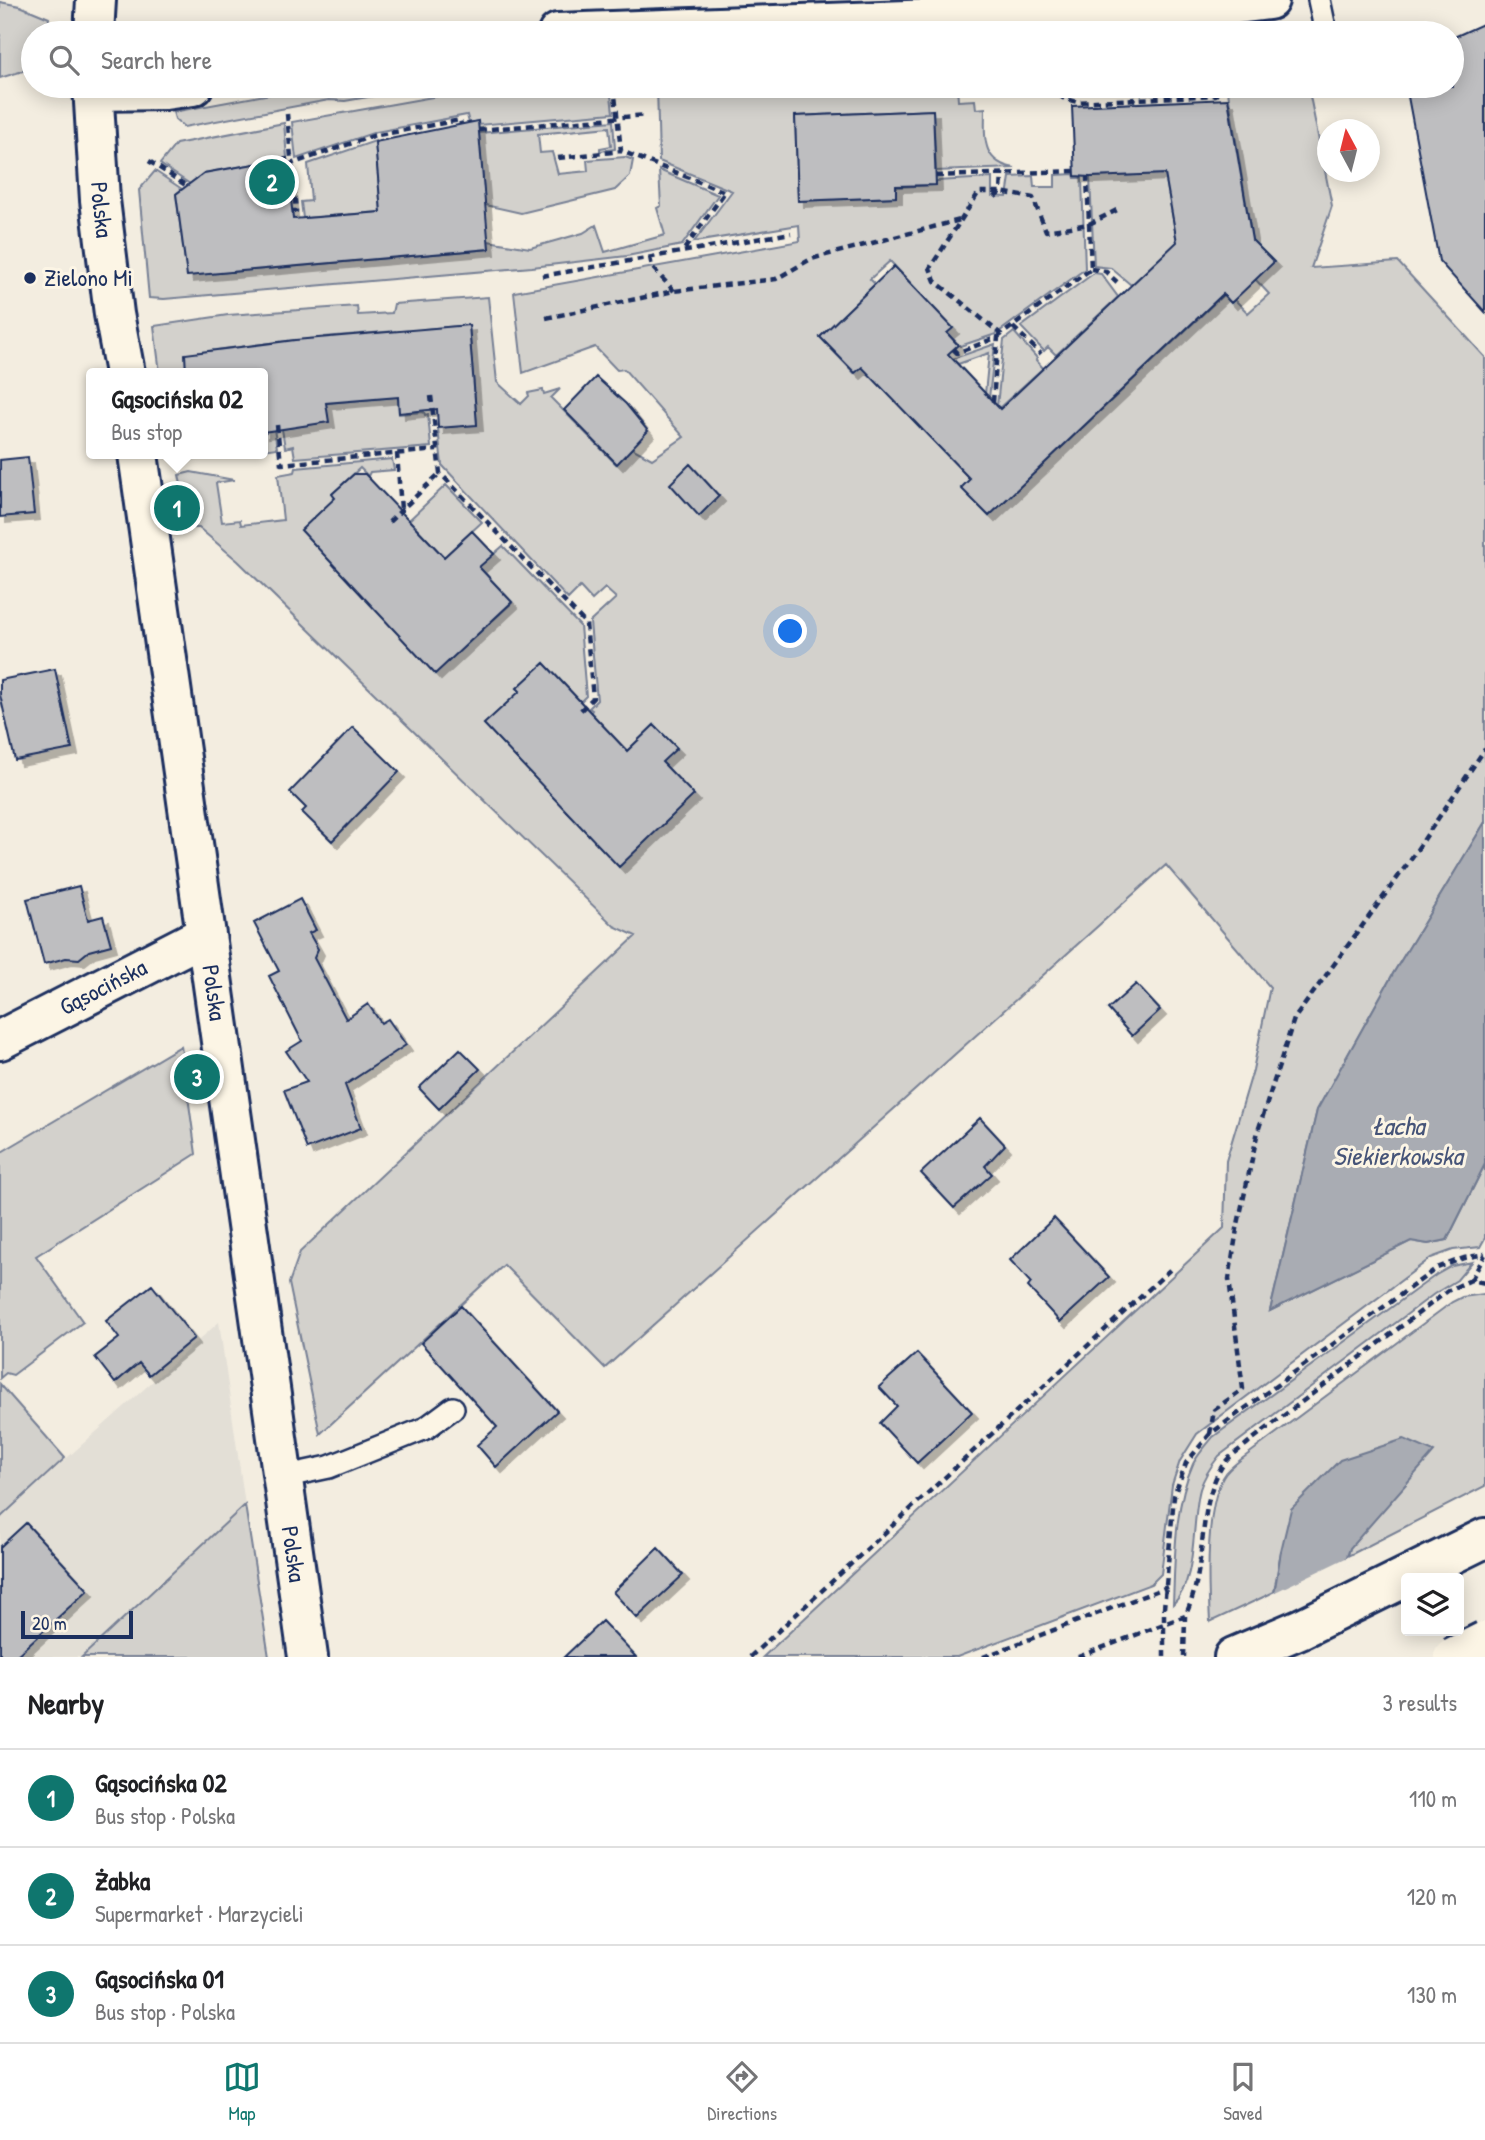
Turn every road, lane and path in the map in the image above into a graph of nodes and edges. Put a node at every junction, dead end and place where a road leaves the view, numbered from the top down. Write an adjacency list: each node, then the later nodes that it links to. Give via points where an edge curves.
1 (96, 0): 4 (street)
2 (1269, 0): 5 (street, via 1198,9)
3 (1319, 0): 6 (lane)
4 (95, 21)
5 (878, 21)
6 (1323, 21)
7 (94, 98): 44 (street, Polska, via 100,200)
8 (615, 98): 14 (path)
9 (1063, 98): 11 (path, via 1077,102)
10 (1162, 98): 11 (path)
11 (1144, 99)
12 (287, 114): 20 (path)
13 (646, 115): 14 (path)
14 (617, 118): 16 (path); 17 (path)
15 (461, 124): 20 (path, via 460,120 385,137)
16 (479, 130)
17 (621, 151): 18 (path); 33 (path, via 725,192)
18 (558, 158)
19 (149, 161): 25 (path)
20 (290, 164): 29 (path, via 296,211)
21 (1074, 171): 22 (path)
22 (1002, 173): 23 (path); 26 (path)
23 (936, 176)
24 (1087, 177): 31 (path)
25 (187, 186)
26 (1001, 192): 27 (path); 30 (path, via 979,192); 31 (path, via 1033,198 1046,231)
27 (995, 197)
28 (1119, 209): 31 (path)
29 (292, 211)
30 (960, 220): 38 (path, via 811,259 776,279); 41 (path, via 930,268 935,281)
31 (1089, 224): 35 (path)
32 (791, 233): 33 (path)
33 (683, 251): 34 (path)
34 (650, 257): 36 (path); 38 (path, via 652,267)
35 (1091, 269): 37 (path, via 1105,271); 40 (path)
36 (542, 276)
37 (1117, 282)
38 (674, 292): 39 (path)
39 (546, 318)
40 (1013, 327): 41 (path); 43 (path)
41 (1000, 336): 42 (path, via 957,353); 46 (path)
42 (953, 349)
43 (1041, 354)
44 (124, 368)
45 (430, 396): 48 (path)
46 (993, 402)
47 (277, 425): 49 (path, via 281,464)
48 (437, 450): 49 (path); 51 (path)
49 (397, 453): 52 (path)
50 (139, 459): 56 (street, Polska)
51 (440, 473): 52 (path); 54 (path, via 586,624 593,698)
52 (401, 511): 53 (path)
53 (390, 522)
54 (578, 713)
55 (1485, 750): 63 (path, via 1294,1019 1258,1131 1229,1279 1243,1389 1214,1410)
56 (205, 935): 57 (street, Gąsocińska); 64 (street, Polska)
57 (0, 1041)
58 (1485, 1254): 60 (path); 63 (path, via 1437,1268)
59 (1172, 1267): 71 (path)
60 (1471, 1280): 61 (path); 67 (path, via 1449,1290 1222,1465 1210,1491 1196,1585)
61 (1485, 1283)
62 (453, 1408): 64 (lane, via 426,1428 329,1467)
63 (1210, 1434): 66 (path, via 1186,1464 1174,1496)
64 (282, 1477): 70 (street, Polska)
65 (1485, 1538): 76 (street)
66 (1167, 1587): 68 (path); 72 (path)
67 (1185, 1616): 68 (path); 75 (path)
68 (1166, 1623): 73 (path); 74 (path)
69 (1485, 1641): 77 (street, bridge)
70 (308, 1657)
71 (750, 1657)
72 (983, 1657)
73 (1078, 1657)
74 (1164, 1657)
75 (1184, 1657)
76 (1234, 1657)
77 (1453, 1657)

